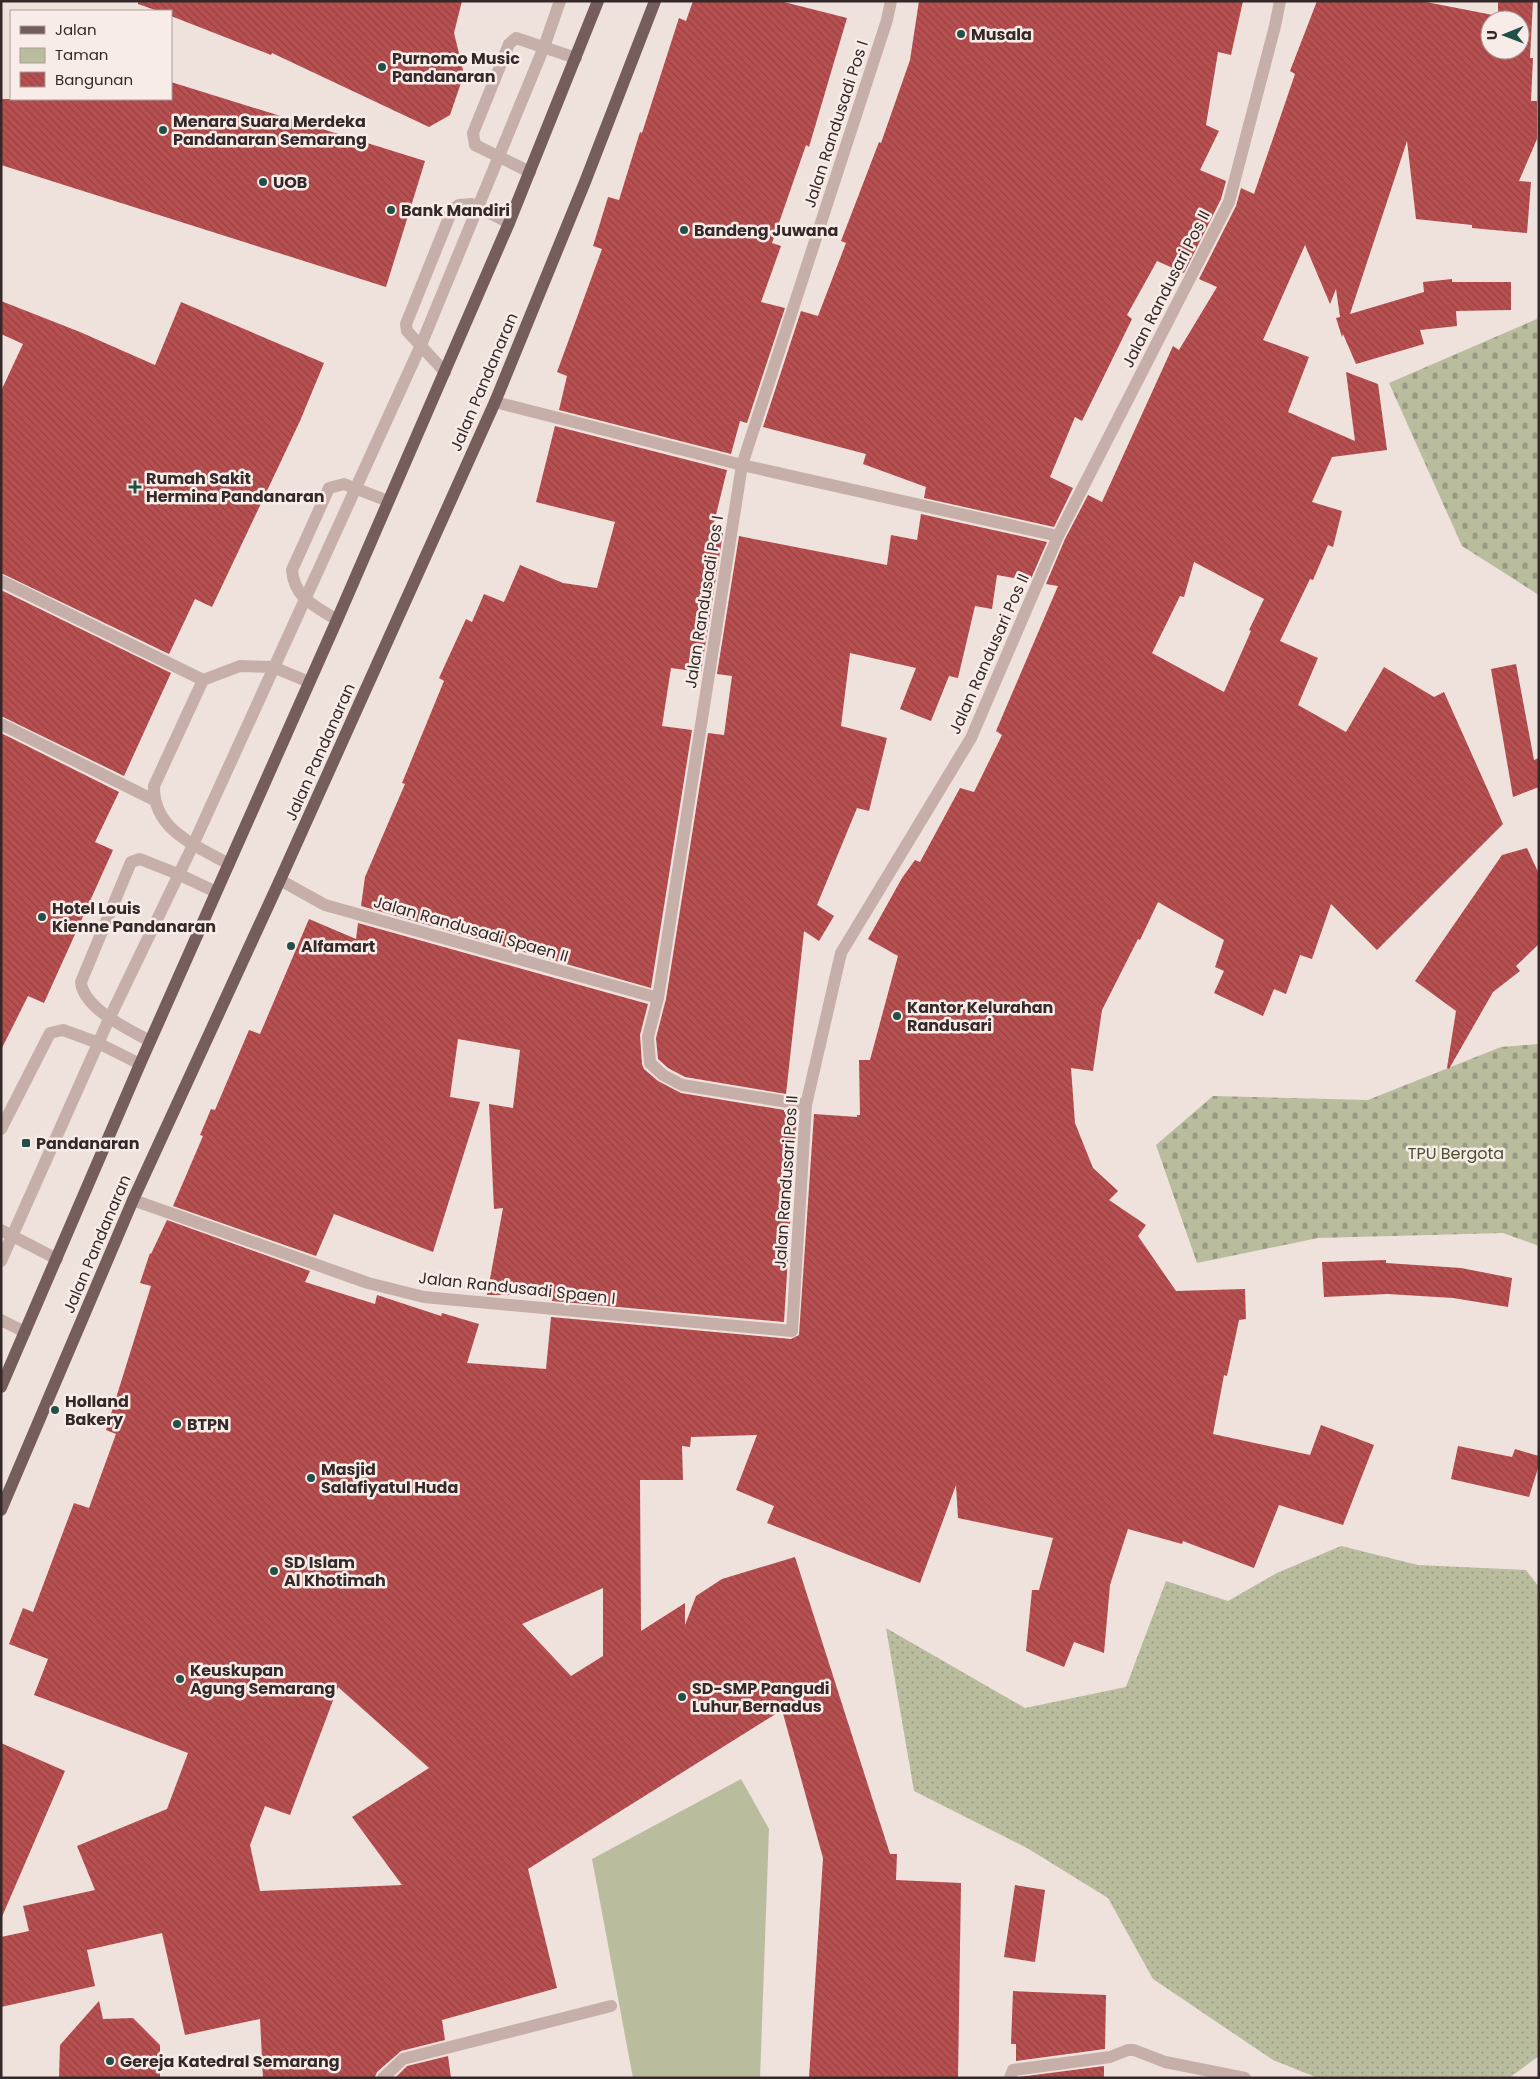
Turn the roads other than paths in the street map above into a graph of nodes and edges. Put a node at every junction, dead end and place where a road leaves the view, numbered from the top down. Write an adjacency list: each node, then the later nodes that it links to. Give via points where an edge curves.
1 (560, 1): 6 (street)
2 (598, 1): 7 (main road, Jalan Pandanaran)
3 (656, 1): 14 (main road, Jalan Pandanaran)
4 (891, 1): 15 (street, Jalan Randusadi Pos I, via 888,20)
5 (1280, 1): 18 (street, Jalan Randusari Pos II, via 1228,202)
6 (544, 47): 7 (street); 8 (street); 8 (street, via 516,38 509,44 474,133 476,145)
7 (576, 58): 9 (main road, Jalan Pandanaran)
8 (498, 157): 9 (street); 10 (street)
9 (530, 172): 11 (main road, Jalan Pandanaran)
10 (477, 207): 11 (street); 12 (street); 12 (street, via 472,204 452,210 406,324 407,331)
11 (509, 223): 13 (main road, Jalan Pandanaran)
12 (421, 345): 13 (street); 16 (street)
13 (445, 372): 17 (main road, Jalan Pandanaran)
14 (495, 402): 15 (street); 30 (main road, Jalan Pandanaran)
15 (742, 465): 18 (street); 32 (street, Jalan Randusadi Pos I)
16 (356, 487): 17 (street); 20 (street); 20 (street, via 344,484 329,488 292,570 293,581)
17 (388, 501): 21 (main road, Jalan Pandanaran)
18 (1058, 536): 37 (street, Jalan Randusari Pos II, via 970,738 841,953)
19 (1, 581): 23 (street)
20 (304, 599): 21 (street); 22 (street)
21 (337, 620): 24 (main road, Jalan Pandanaran)
22 (273, 667): 23 (street, via 240,666); 24 (street); 27 (street)
23 (203, 680): 26 (street, via 154,786)
24 (309, 682): 28 (main road, Jalan Pandanaran)
25 (1, 724): 26 (street)
26 (154, 800): 27 (street, via 165,823)
27 (193, 845): 28 (street); 29 (street)
28 (229, 864): 31 (main road, Jalan Pandanaran)
29 (178, 874): 31 (street); 33 (street); 33 (street, via 140,859 131,862 81,982 82,990)
30 (280, 880): 32 (street, Jalan Randusadi Spaen II, via 325,905); 39 (main road, Jalan Pandanaran)
31 (216, 892): 34 (main road, Jalan Pandanaran)
32 (658, 998): 37 (street, Jalan Randusadi Pos I, via 648,1037 650,1063 663,1076 682,1084)
33 (109, 1019): 34 (street); 35 (street)
34 (150, 1041): 36 (main road, Jalan Pandanaran)
35 (99, 1045): 36 (street); 38 (street, via 63,1030 50,1033); 40 (street)
36 (140, 1064): 41 (main road, Jalan Pandanaran)
37 (806, 1105): 44 (street, Jalan Randusari Pos II)
38 (1, 1129)
39 (133, 1200): 44 (street, Jalan Randusadi Spaen I, via 368,1283 424,1297); 48 (main road, Jalan Pandanaran)
40 (7, 1233): 41 (street); 42 (street)
41 (57, 1259): 45 (main road, Jalan Pandanaran)
42 (1, 1261)
43 (1, 1320): 45 (street)
44 (792, 1331)
45 (25, 1332): 46 (main road, Jalan Pandanaran)
46 (6, 1365): 47 (main road, Jalan Pandanaran)
47 (1, 1386)
48 (1, 1510)
49 (611, 2006): 50 (street, via 402,2059)
50 (383, 2078)
51 (1010, 2078): 52 (street, via 1013,2070 1110,2057 1134,2050 1165,2062)
52 (1246, 2078)

